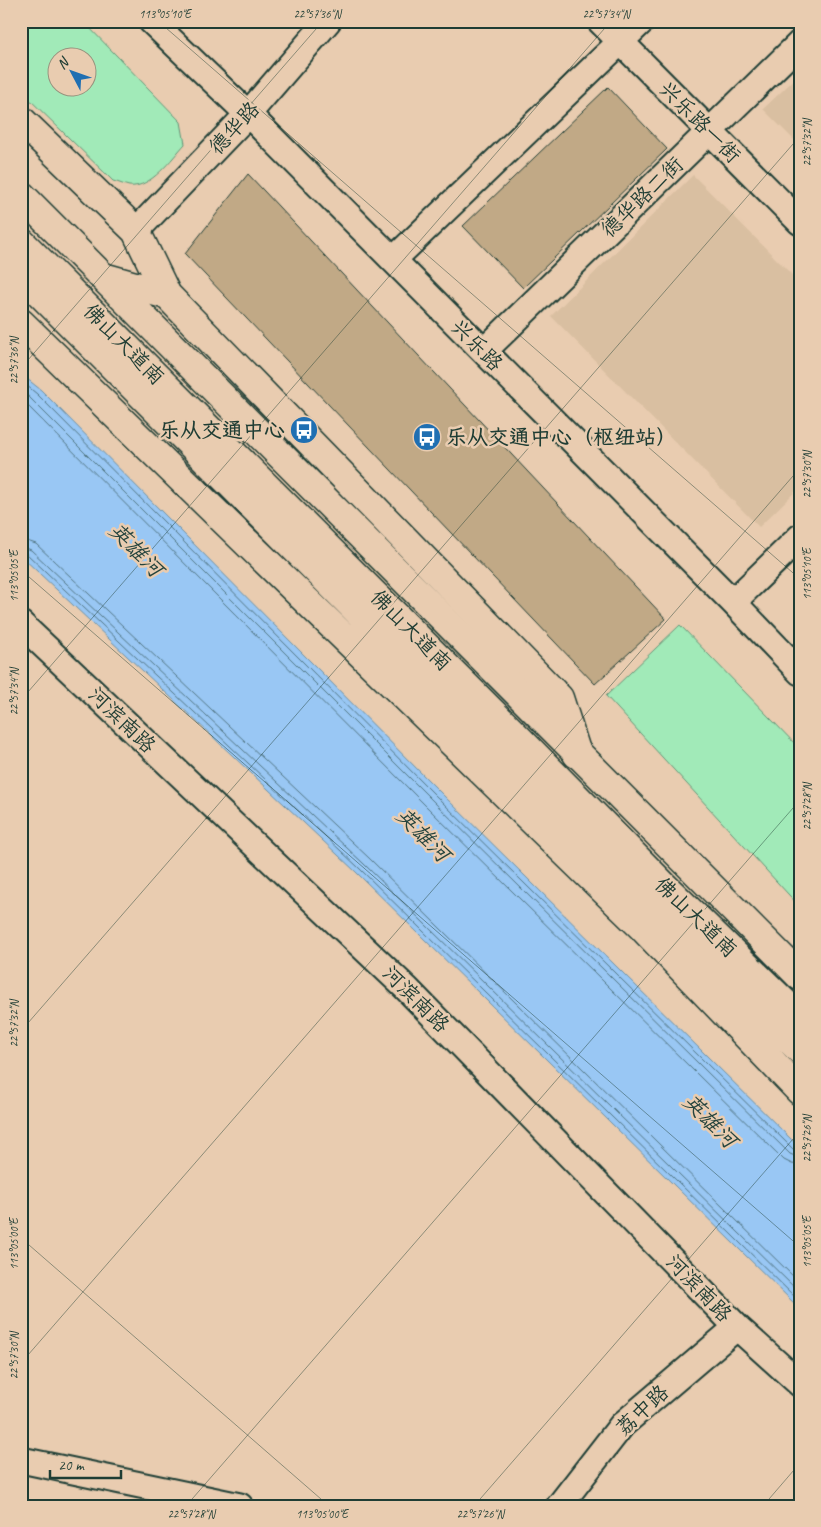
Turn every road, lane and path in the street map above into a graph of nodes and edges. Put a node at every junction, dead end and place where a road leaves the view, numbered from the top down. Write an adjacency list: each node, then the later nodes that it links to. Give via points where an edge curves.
1 (151, 21): 7 (street, 兴乐路)
2 (328, 21): 7 (street, 德华路)
3 (600, 21): 5 (street, 兴乐路一街)
4 (642, 21): 5 (street)
5 (620, 42): 9 (street, 兴乐路一街); 14 (street)
6 (800, 42): 9 (street, 德华路二街)
7 (248, 114): 12 (street, 德华路); 14 (street, 兴乐路)
8 (21, 120): 12 (main road)
9 (709, 131): 11 (street, 兴乐路一街); 19 (street, 德华路二街)
10 (21, 195): 16 (main road)
11 (800, 222)
12 (136, 232): 17 (main road)
13 (21, 242): 24 (main road, 佛山大道南)
14 (393, 260): 19 (street, 兴乐路)
15 (21, 274): 24 (main road, 佛山大道南)
16 (103, 277): 17 (main road); 25 (main road)
17 (167, 296): 25 (main road, via 559,698)
18 (21, 323): 27 (main road)
19 (484, 351): 21 (street, 兴乐路)
20 (800, 537): 21 (street)
21 (734, 602): 23 (street, 兴乐路)
22 (21, 624): 33 (street, 河滨南路, via 406,988)
23 (800, 672)
24 (507, 743): 26 (main road, 佛山大道南)
25 (577, 754): 28 (main road)
26 (551, 788): 27 (main road, 佛山大道南); 28 (main road)
27 (652, 906): 30 (main road, 佛山大道南); 31 (main road, 佛山大道南); 32 (main road)
28 (776, 954): 29 (main road)
29 (800, 976)
30 (800, 1018)
31 (800, 1050)
32 (800, 1091)
33 (737, 1327): 34 (street, 河滨南路); 37 (street, 荔中路, via 622,1425)
34 (800, 1384)
35 (21, 1460): 36 (street)
36 (240, 1506)
37 (559, 1506)

